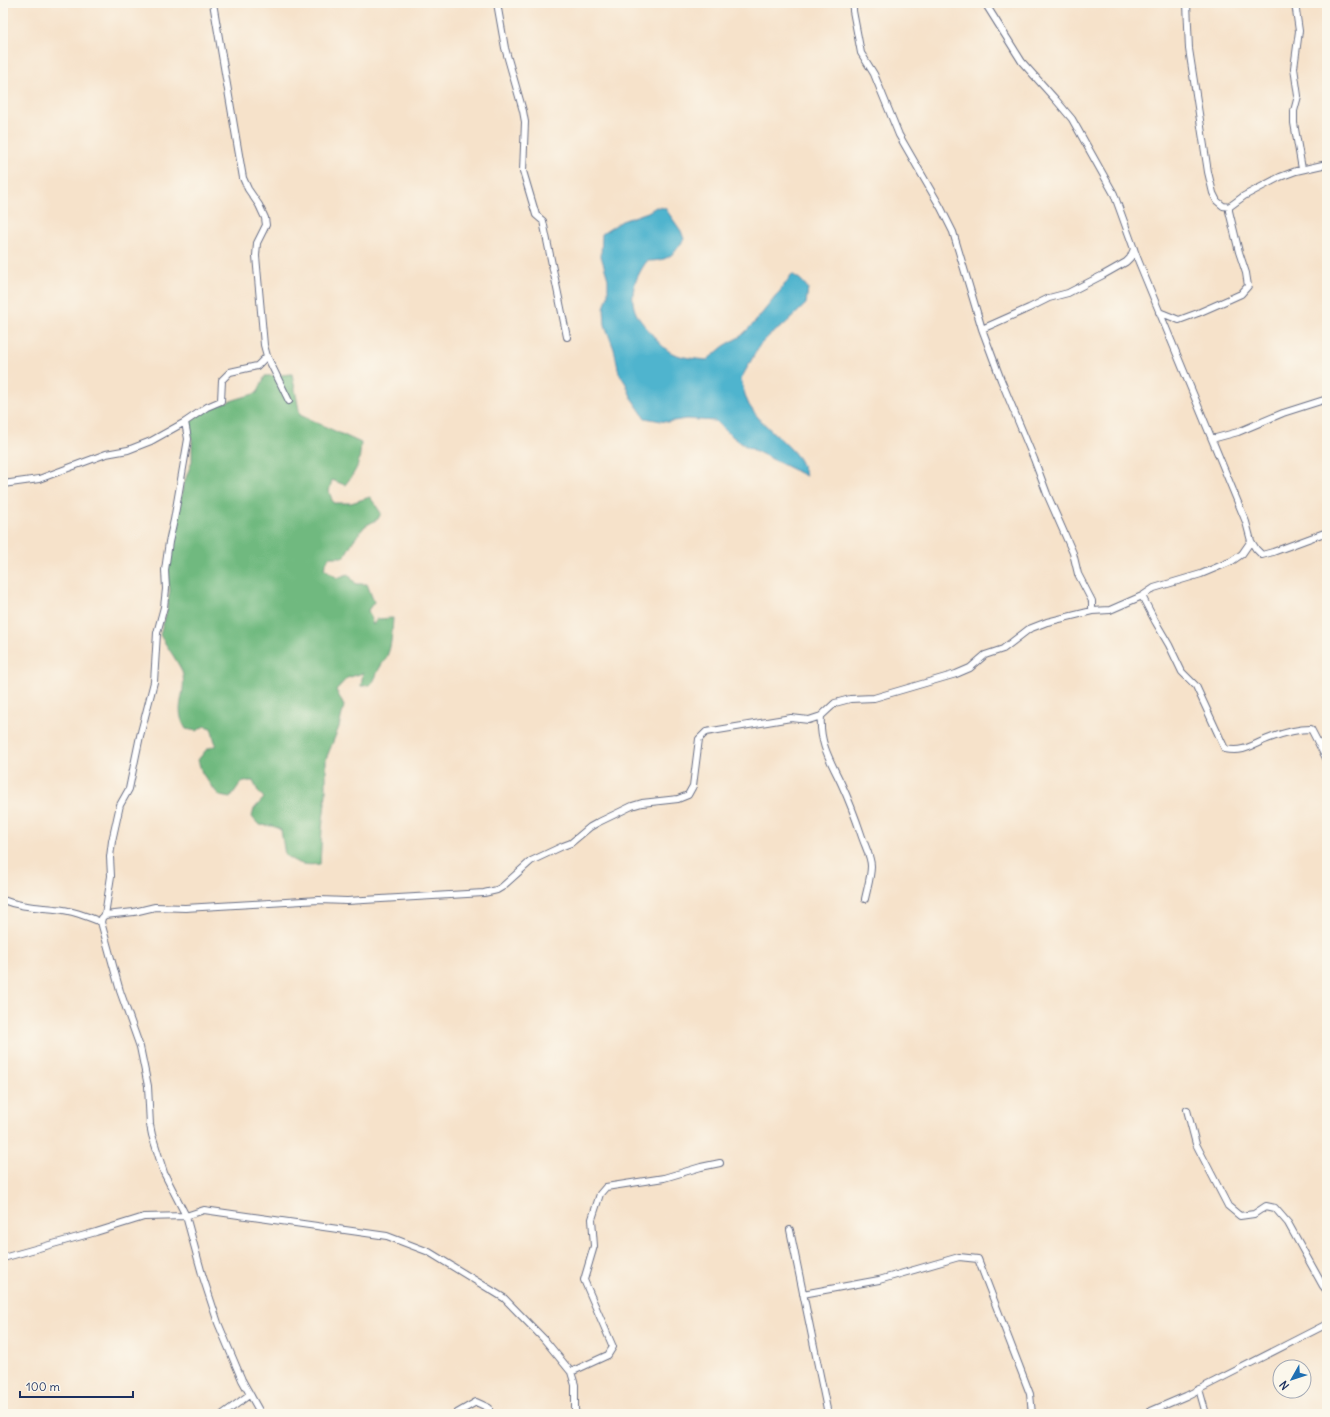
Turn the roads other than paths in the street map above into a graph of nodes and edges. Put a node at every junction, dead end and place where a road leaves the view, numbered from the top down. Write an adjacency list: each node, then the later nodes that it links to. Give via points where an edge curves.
1 (213, 3): 14 (street, via 243,178 265,218 266,225 257,243 256,256)
2 (497, 3): 13 (street, via 505,48 525,122 522,171 536,215 543,221 546,230)
3 (854, 3): 12 (street, via 861,53 874,74 899,135 953,232)
4 (985, 3): 10 (street, via 1022,62 1072,118 1114,194)
5 (1187, 3): 9 (street, via 1189,49 1208,172 1217,201)
6 (1295, 3): 8 (street, via 1299,31 1294,68 1298,96 1294,123)
7 (1327, 164): 8 (street)
8 (1302, 169): 9 (street, via 1280,177)
9 (1229, 207): 11 (street, via 1248,286 1241,294 1179,320)
10 (1134, 249): 11 (street); 12 (street, via 1126,262 1081,287 1049,298)
11 (1159, 312): 18 (street)
12 (982, 329): 23 (street, via 1078,574 1092,601)
13 (567, 337)
14 (267, 356): 16 (street); 17 (street, via 257,366 230,372 222,380 221,401)
15 (1327, 399): 18 (street)
16 (289, 402)
17 (185, 422): 19 (street, via 151,441 128,450 106,454 39,479); 28 (street, via 188,439 165,570 166,588 157,633 154,682 129,789 120,805 112,841 111,876)
18 (1212, 439): 21 (street, via 1246,522)
19 (3, 484)
20 (1327, 532): 21 (street, via 1262,554)
21 (1251, 541): 22 (street, via 1242,554 1232,561 1201,574 1154,588)
22 (1142, 596): 23 (street, via 1110,610); 25 (street, via 1182,672 1196,686 1225,749 1235,751 1300,729 1311,729)
23 (1092, 612): 24 (street, via 1047,622 1029,629 1003,649 985,655 970,668 956,674 874,698 850,699 835,704)
24 (821, 716): 26 (street, via 822,738 827,756 868,852 871,866); 28 (street, via 809,720 791,718 706,732 699,739 693,786 688,794 678,799 632,806 590,826 571,843 531,860 502,887 492,891 348,901 155,907)
25 (1327, 760)
26 (865, 899)
27 (3, 900): 29 (street, via 14,904 82,914)
28 (105, 915): 29 (street)
29 (101, 922): 32 (street, via 120,991 140,1047 148,1086 152,1136 164,1173)
30 (1187, 1110): 35 (street, via 1196,1144 1228,1206 1240,1216 1254,1214 1266,1206 1275,1208 1288,1223)
31 (720, 1163): 38 (street, via 664,1178 606,1187 600,1194 592,1219 594,1246 584,1280 613,1347 608,1355)
32 (186, 1216): 34 (street, via 144,1217); 38 (street, via 204,1210 387,1236 429,1252 504,1298 544,1339); 40 (street, via 218,1323)
33 (790, 1230): 36 (street)
34 (3, 1258)
35 (1327, 1291)
36 (803, 1294): 46 (street); 47 (street, via 879,1280 959,1257 978,1259 1030,1394)
37 (1327, 1324): 39 (street)
38 (571, 1372): 42 (street, via 575,1385)
39 (1199, 1389): 48 (street); 49 (street)
40 (249, 1395): 43 (street); 44 (street)
41 (458, 1413): 45 (street, via 476,1402 489,1408)
42 (575, 1413)
43 (223, 1414)
44 (261, 1414)
45 (489, 1414)
46 (828, 1414)
47 (1032, 1414)
48 (1144, 1414)
49 (1206, 1414)

